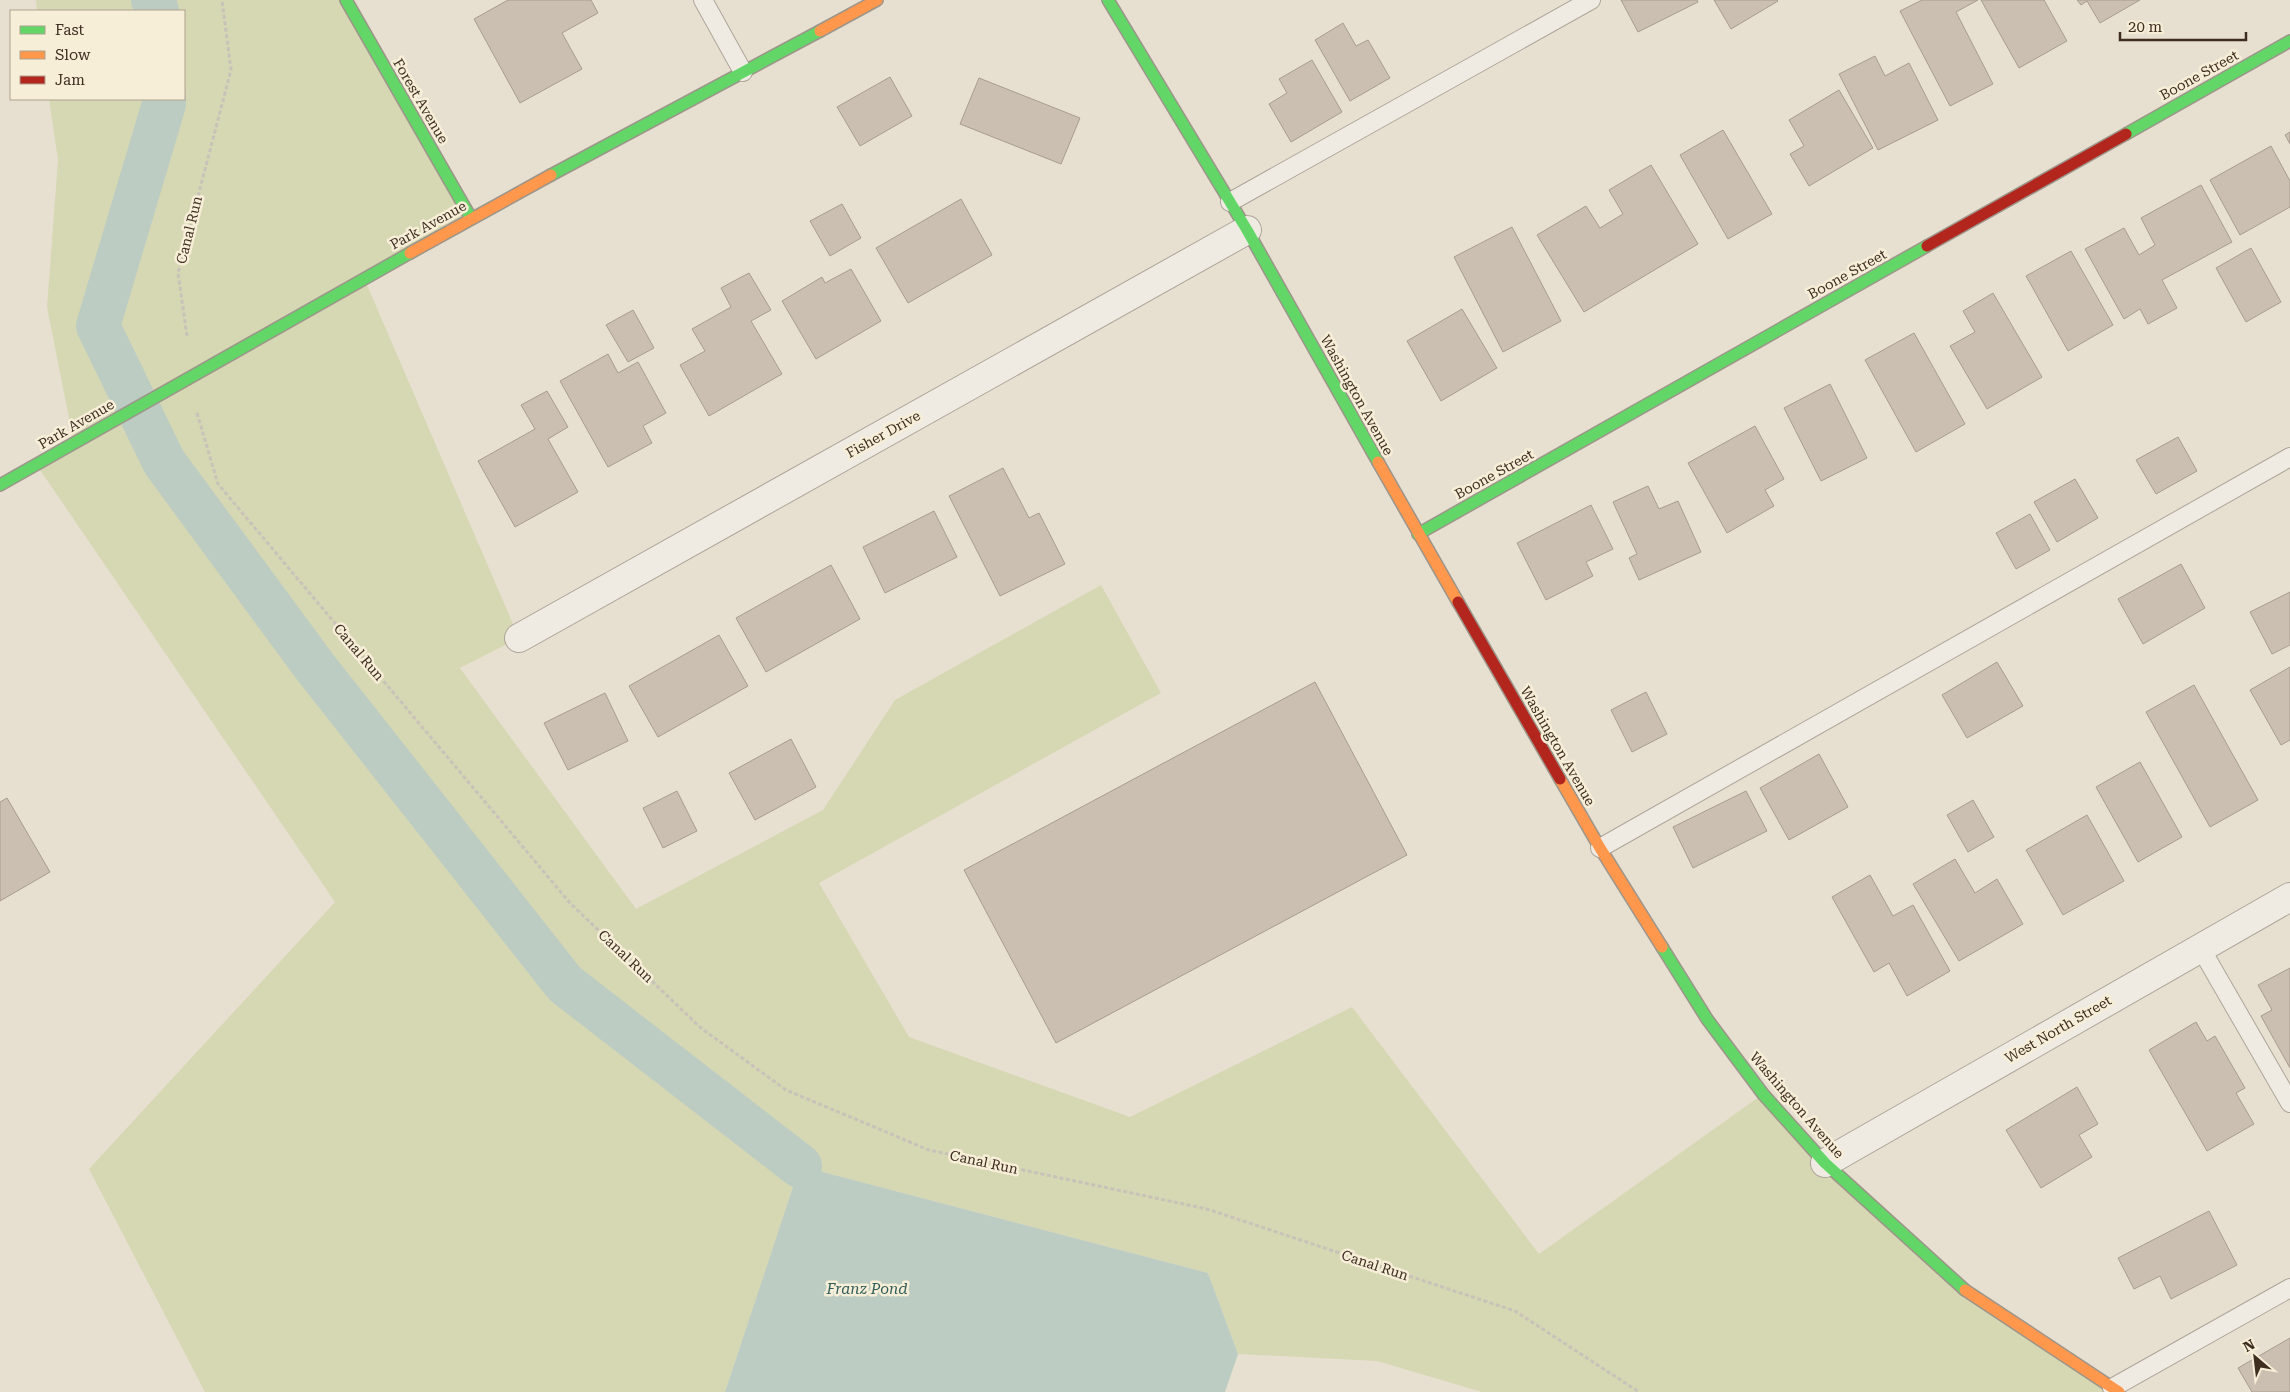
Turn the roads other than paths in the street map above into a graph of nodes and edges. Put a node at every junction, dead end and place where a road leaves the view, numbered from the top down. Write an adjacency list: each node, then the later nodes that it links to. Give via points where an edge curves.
1 (346, 0): 9 (street, Forest Avenue)
2 (703, 0): 7 (lane)
3 (877, 0): 7 (street, Park Avenue)
4 (1108, 0): 8 (street, Washington Avenue)
5 (1591, 0): 8 (lane)
6 (2290, 41): 13 (street, Boone Street)
7 (743, 72): 9 (street, Park Avenue)
8 (1230, 202): 10 (street, Washington Avenue)
9 (471, 218): 12 (street, Park Avenue)
10 (1247, 230): 13 (street, Washington Avenue); 14 (street, Fisher Drive)
11 (2290, 457): 15 (lane)
12 (0, 485)
13 (1418, 534): 15 (street, Washington Avenue)
14 (519, 638)
15 (1600, 848): 19 (street, Washington Avenue, via 1707,1019 1763,1094)
16 (2290, 897): 17 (street, West North Street)
17 (2200, 947): 18 (lane); 19 (street, West North Street)
18 (2290, 1103)
19 (1826, 1162): 21 (street, Washington Avenue, via 1956,1285)
20 (2290, 1288): 21 (lane)
21 (2116, 1390)

